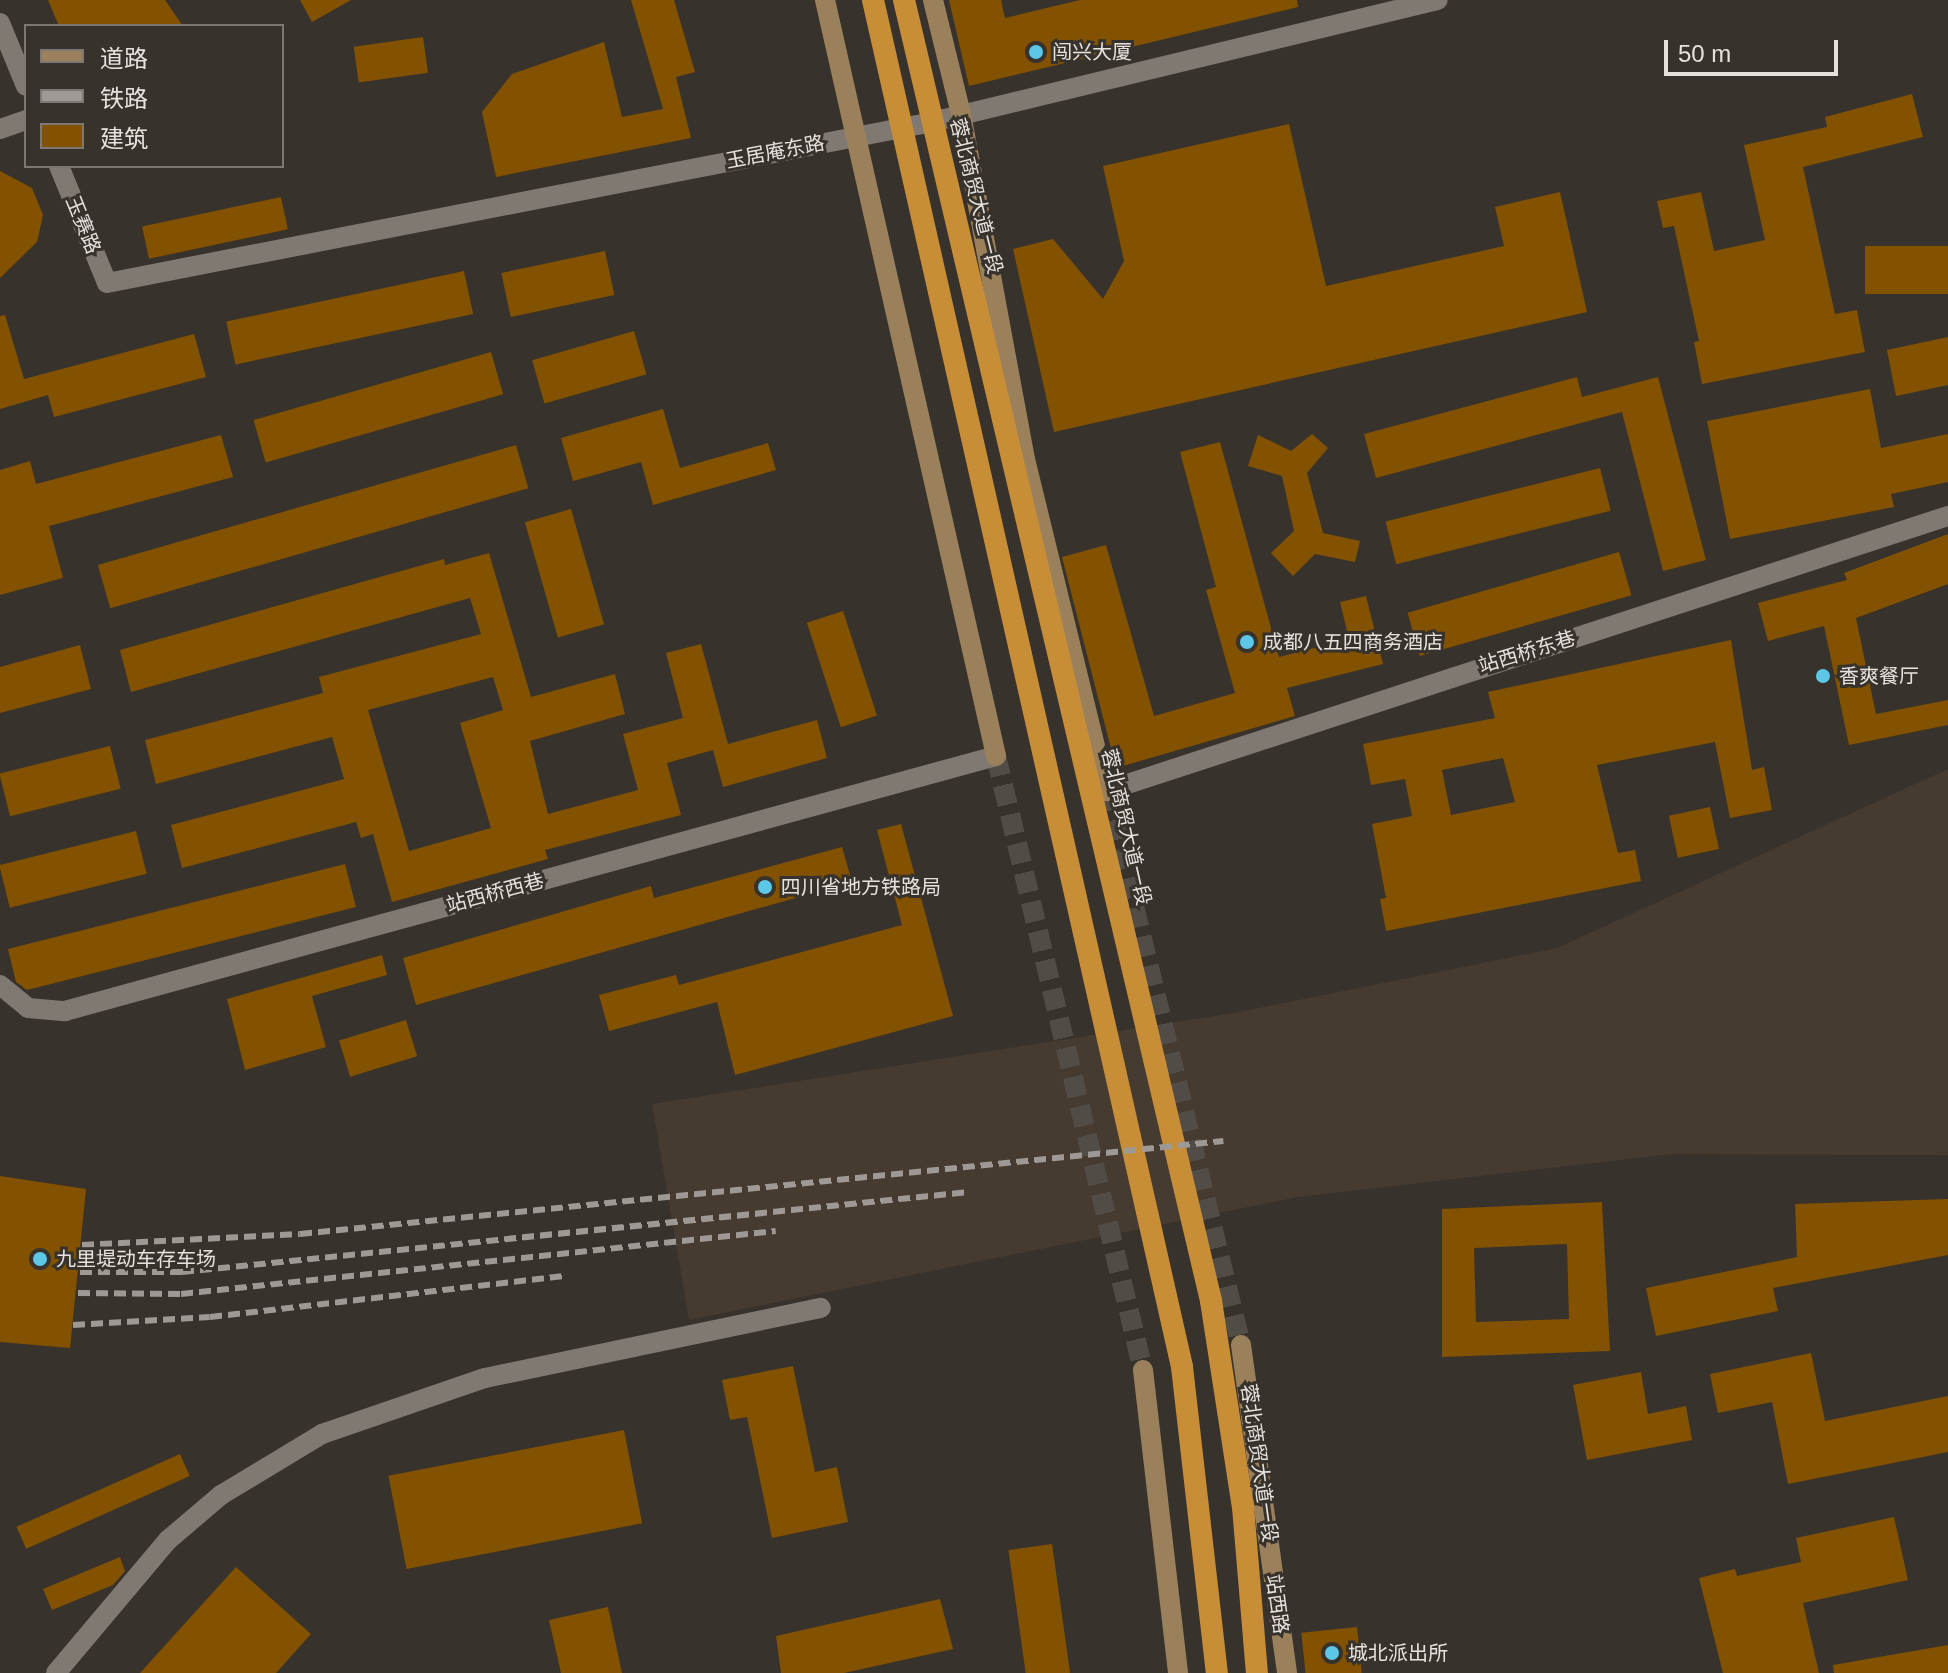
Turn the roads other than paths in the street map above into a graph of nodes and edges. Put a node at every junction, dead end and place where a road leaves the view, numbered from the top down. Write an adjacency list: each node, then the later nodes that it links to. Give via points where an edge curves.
1 (825, 0): 12 (main road)
2 (873, 0): 24 (highway, via 1182,1367)
3 (904, 0): 10 (highway, 蓉北商贸大道一段)
4 (933, 0): 8 (main road, 蓉北商贸大道一段)
5 (1438, 0): 8 (street, 玉居庵东路)
6 (0, 23): 7 (street)
7 (24, 81)
8 (961, 114): 10 (street, 玉居庵东路); 17 (main road, 蓉北商贸大道一段, via 1025,459)
9 (24, 121): 11 (street)
10 (932, 122): 12 (street, 玉居庵东路); 25 (highway, 蓉北商贸大道一段, via 1211,1301 1243,1507)
11 (0, 129)
12 (854, 137): 14 (street, 玉居庵东路); 16 (main road)
13 (60, 168): 14 (street, 玉赛路)
14 (107, 283)
15 (1948, 516): 17 (street, 站西桥东巷)
16 (996, 756): 18 (street, 站西桥西巷, via 65,1011 28,1008)
17 (1106, 791)
18 (0, 985)
19 (821, 1308): 22 (street, via 485,1378 322,1434 221,1495 168,1540)
20 (1241, 1345): 26 (main road, 站西路)
21 (1143, 1370): 23 (main road)
22 (56, 1673)
23 (1178, 1673)
24 (1217, 1673)
25 (1257, 1673)
26 (1287, 1673)

